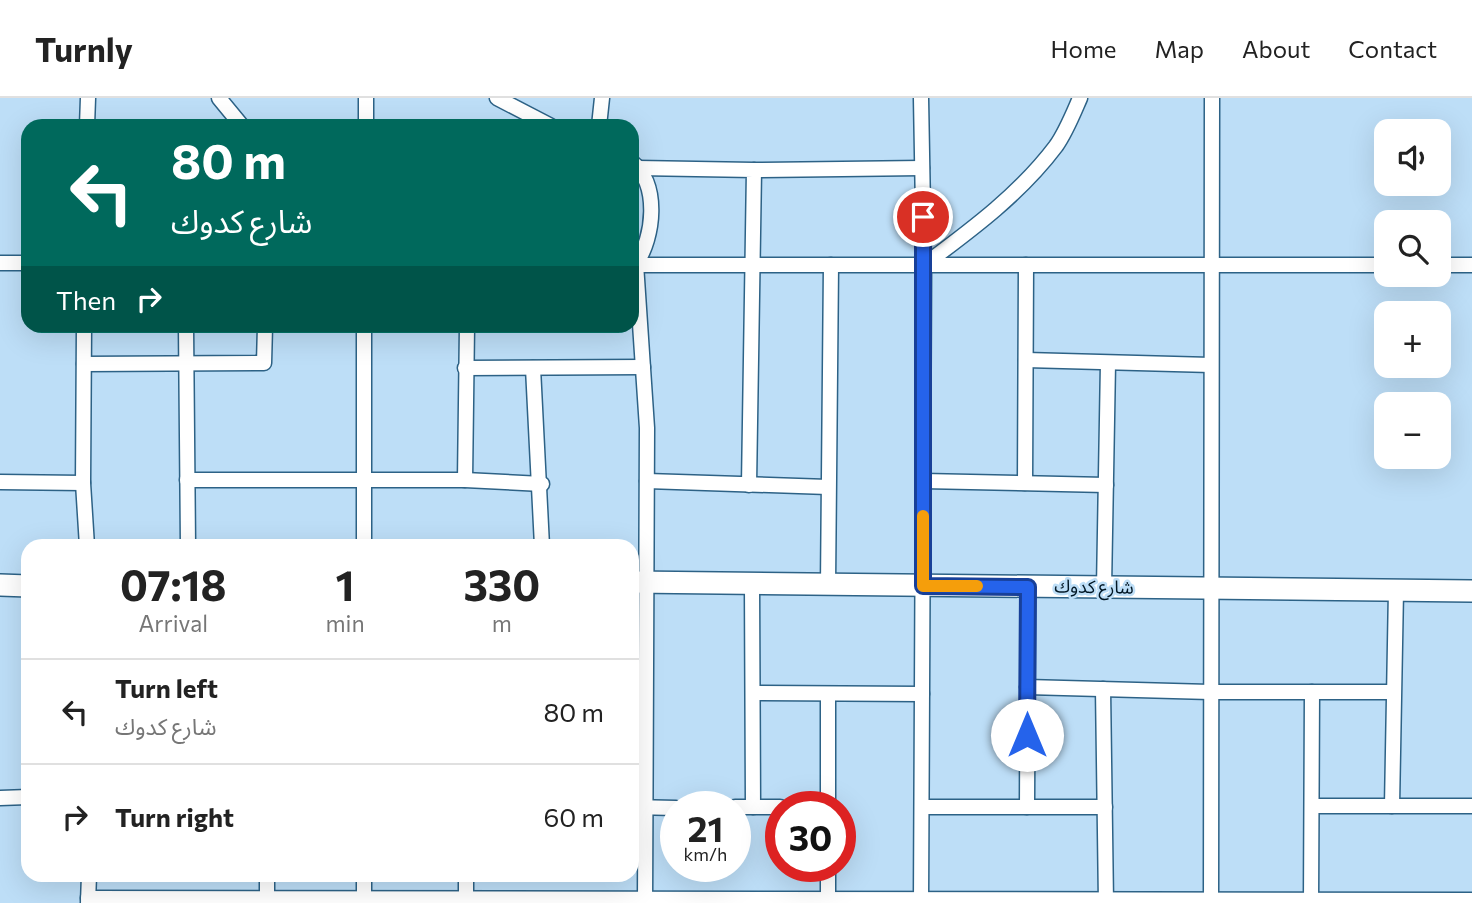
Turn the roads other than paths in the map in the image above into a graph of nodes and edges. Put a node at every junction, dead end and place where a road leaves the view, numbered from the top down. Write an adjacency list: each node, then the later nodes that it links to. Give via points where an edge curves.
1 (88, 98): 9 (street)
2 (219, 98): 10 (street)
3 (366, 98): 11 (street)
4 (497, 98): 12 (street)
5 (603, 98): 13 (street)
6 (921, 98): 15 (street)
7 (1080, 98): 24 (street, via 1058,144 1030,176 973,229)
8 (1212, 98): 29 (street)
9 (87, 119)
10 (236, 119)
11 (366, 119)
12 (538, 119)
13 (600, 119)
14 (639, 165): 17 (street)
15 (922, 168): 17 (street); 24 (street)
16 (639, 170): 18 (street, via 651,198 646,249)
17 (754, 170): 22 (street)
18 (639, 258)
19 (0, 263): 20 (street)
20 (21, 263)
21 (639, 264): 22 (street)
22 (755, 265): 23 (street); 53 (street)
23 (831, 265): 24 (street); 55 (street)
24 (924, 265): 25 (street); 48 (street)
25 (1026, 265): 29 (street); 36 (street)
26 (1374, 265): 29 (street)
27 (1451, 265): 28 (street)
28 (1472, 265)
29 (1212, 266): 40 (street)
30 (639, 321): 41 (street)
31 (84, 333): 38 (street)
32 (186, 333): 39 (street)
33 (265, 333): 39 (street, via 264,363)
34 (364, 333): 46 (street)
35 (467, 333): 42 (street)
36 (1026, 360): 37 (street); 51 (street)
37 (1108, 363): 40 (street); 54 (street)
38 (84, 364): 39 (street); 50 (street)
39 (186, 364): 44 (street)
40 (1211, 365): 69 (street)
41 (643, 367): 43 (street); 47 (street)
42 (466, 368): 43 (street); 45 (street)
43 (533, 368): 52 (street)
44 (187, 480): 46 (street); 57 (street)
45 (465, 480): 46 (street); 52 (street)
46 (364, 481): 58 (street)
47 (647, 481): 53 (street); 60 (street)
48 (923, 481): 51 (street); 66 (street)
49 (0, 482): 50 (street)
50 (82, 483): 56 (street)
51 (1025, 483): 54 (street)
52 (542, 484): 59 (street)
53 (749, 485): 55 (street)
54 (1106, 485): 68 (street)
55 (828, 487): 64 (street)
56 (86, 539)
57 (188, 539)
58 (364, 539)
59 (542, 539)
60 (639, 571)
61 (639, 582): 63 (street, شارع كدوك)
62 (0, 585): 65 (street)
63 (752, 585): 64 (street, شارع كدوك); 77 (street)
64 (828, 585): 66 (street, شارع كدوك)
65 (21, 586)
66 (923, 586): 67 (street, شارع كدوك); 79 (street)
67 (1028, 587): 68 (street, شارع كدوك); 72 (street)
68 (1104, 587): 69 (street, شارع كدوك)
69 (1209, 589): 70 (street, شارع كدوك); 74 (street)
70 (1396, 590): 71 (street, شارع كدوك); 76 (street)
71 (1472, 591)
72 (1027, 687): 73 (street); 89 (street)
73 (1103, 689): 74 (street); 90 (street)
74 (1210, 692): 75 (street); 107 (street)
75 (1312, 692): 76 (street); 83 (street)
76 (1393, 692): 84 (street)
77 (753, 693): 78 (street); 86 (street)
78 (828, 694): 79 (street); 80 (street)
79 (922, 694): 88 (street)
80 (828, 791)
81 (0, 797): 82 (street)
82 (21, 797)
83 (1312, 806): 84 (street); 108 (street)
84 (1392, 806): 85 (street)
85 (1472, 806)
86 (753, 807): 87 (street)
87 (765, 807)
88 (922, 807): 89 (street); 104 (street)
89 (1027, 807): 90 (street)
90 (1105, 807): 105 (street)
91 (639, 808): 92 (street); 102 (street)
92 (660, 808)
93 (89, 882): 98 (street)
94 (267, 882): 99 (street)
95 (364, 882): 100 (street)
96 (467, 882): 101 (street)
97 (828, 882): 103 (street)
98 (88, 901): 99 (street)
99 (267, 901): 100 (street)
100 (364, 901): 101 (street)
101 (466, 901): 102 (street)
102 (645, 901): 103 (street)
103 (828, 901): 104 (street)
104 (921, 901): 105 (street)
105 (1106, 901): 107 (street)
106 (1472, 901): 108 (street)
107 (1211, 902): 108 (street)
108 (1311, 902)

